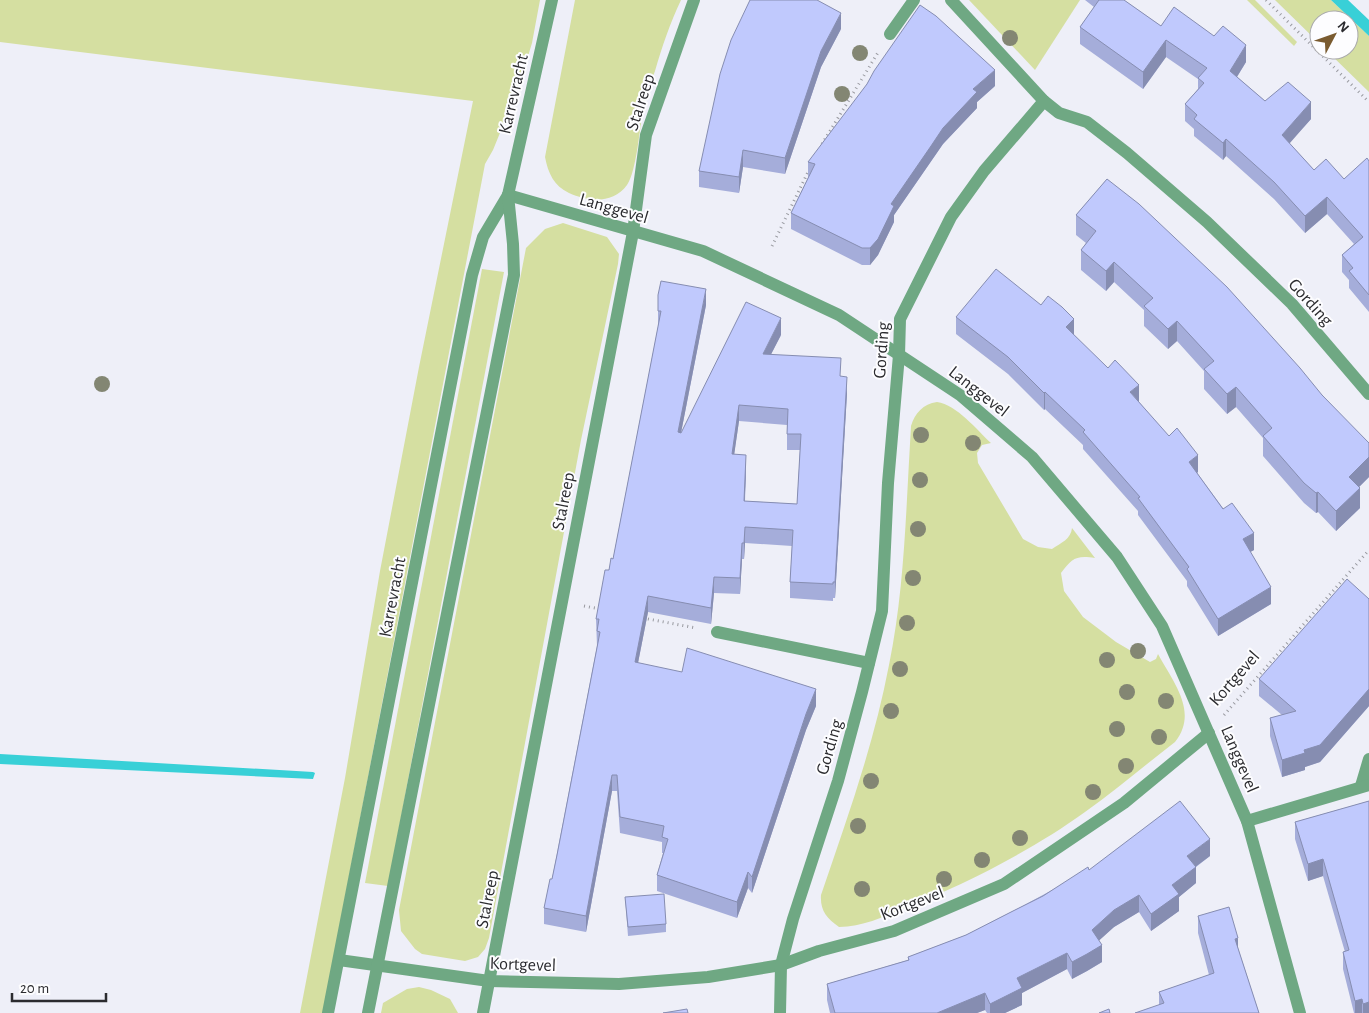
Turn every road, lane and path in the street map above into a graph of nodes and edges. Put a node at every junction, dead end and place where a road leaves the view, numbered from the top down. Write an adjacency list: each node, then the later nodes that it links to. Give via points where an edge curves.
1 (552, 0): 11 (street, Karrevracht)
2 (694, 0): 12 (street, Stalreep, via 646,135)
3 (914, 0): 6 (street)
4 (951, 0): 7 (street)
5 (1266, 0): 8 (path)
6 (890, 34): 9 (path)
7 (1044, 101): 14 (street, Gording, via 984,171 951,218 900,319); 15 (street, Gording, via 1058,113 1087,122 1207,222 1292,304)
8 (1369, 102)
9 (819, 150)
10 (811, 167): 13 (path)
11 (508, 195): 12 (street, Langgevel); 26 (street, Karrevracht, via 483,237 472,275); 28 (street, Karrevracht, via 514,275)
12 (633, 232): 14 (street, Langgevel, via 702,251 839,315); 17 (street, Stalreep)
13 (772, 246)
14 (899, 355): 21 (street, Gording, via 882,611); 22 (street, Langgevel, via 960,395 1032,457 1117,557 1162,626)
15 (1369, 394)
16 (1369, 550): 22 (path, Kortgevel)
17 (561, 602): 18 (path); 29 (street, Stalreep)
18 (600, 609)
19 (639, 617): 20 (path)
20 (717, 632): 21 (street)
21 (869, 663): 27 (street, Gording, via 838,781)
22 (1209, 733): 25 (street, Langgevel); 27 (street, Kortgevel, via 1124,803 1004,884 894,931 819,950)
23 (1369, 759): 24 (street, Langgevel)
24 (1365, 785): 25 (street, Langgevel)
25 (1248, 821): 34 (street, Langgevel)
26 (339, 960): 28 (street, Kortgevel); 30 (street, Karrevracht)
27 (781, 965): 29 (street, Kortgevel, via 708,977 619,984); 33 (street, Gording)
28 (376, 966): 29 (street, Kortgevel); 31 (street, Karrevracht)
29 (489, 981): 32 (street, Stalreep)
30 (328, 1013)
31 (368, 1013)
32 (482, 1013)
33 (780, 1013)
34 (1300, 1013)

